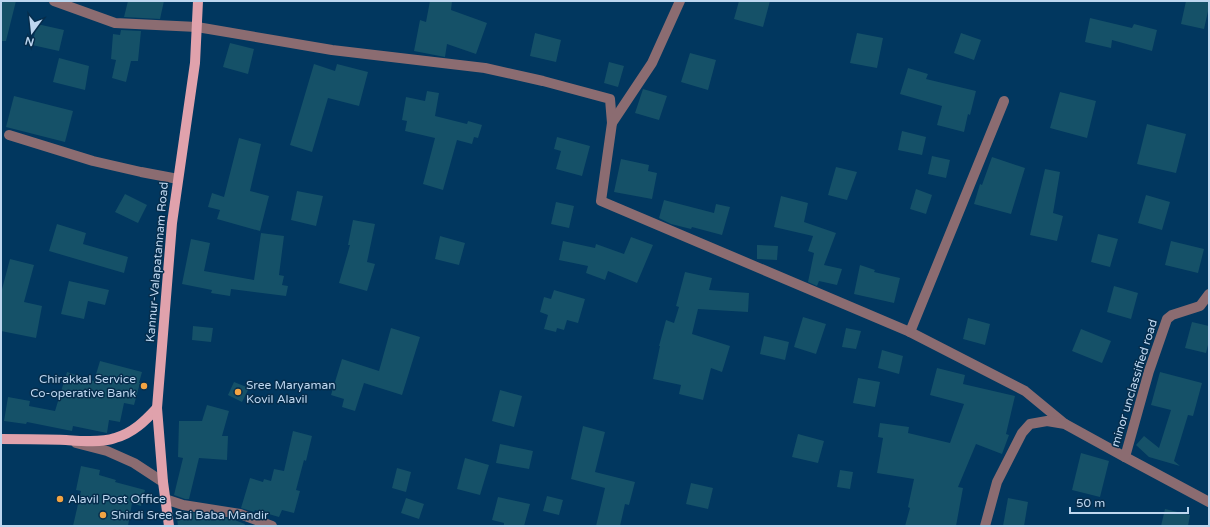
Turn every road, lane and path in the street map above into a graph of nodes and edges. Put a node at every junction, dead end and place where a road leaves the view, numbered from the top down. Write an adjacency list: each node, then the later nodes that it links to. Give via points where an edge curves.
1 (54, 1): 4 (street, via 115,23)
2 (198, 1): 4 (main road, Kannur-Valapatannam Road)
3 (680, 1): 6 (street, via 652,63)
4 (197, 27): 6 (street, via 332,50 485,68 543,81 610,99); 8 (main road, Kannur-Valapatannam Road, via 195,63)
5 (1004, 101): 10 (street)
6 (612, 123): 10 (street, via 601,201)
7 (9, 135): 8 (street, via 93,161)
8 (178, 179): 11 (main road, Kannur-Valapatannam Road, via 172,222)
9 (1209, 294): 15 (street, minor unclassified road, via 1200,306 1167,319 1149,371)
10 (910, 332): 12 (street, via 1025,391)
11 (157, 408): 14 (main road, via 138,427 114,439); 16 (main road, Kannur-Valapatannam Road)
12 (1065, 424): 15 (street, minor unclassified road); 21 (street, minor unclassified road, via 1047,421 1030,424 1022,433 997,482)
13 (1, 439): 14 (main road)
14 (64, 440): 16 (street, via 108,451 134,463)
15 (1125, 457): 18 (street)
16 (163, 482): 17 (main road, Kannur-Valapatannam Road)
17 (165, 499): 19 (main road, Kannur-Valapatannam Road); 20 (street, via 182,505 240,514)
18 (1209, 502)
19 (169, 526)
20 (272, 526)
21 (985, 526)

